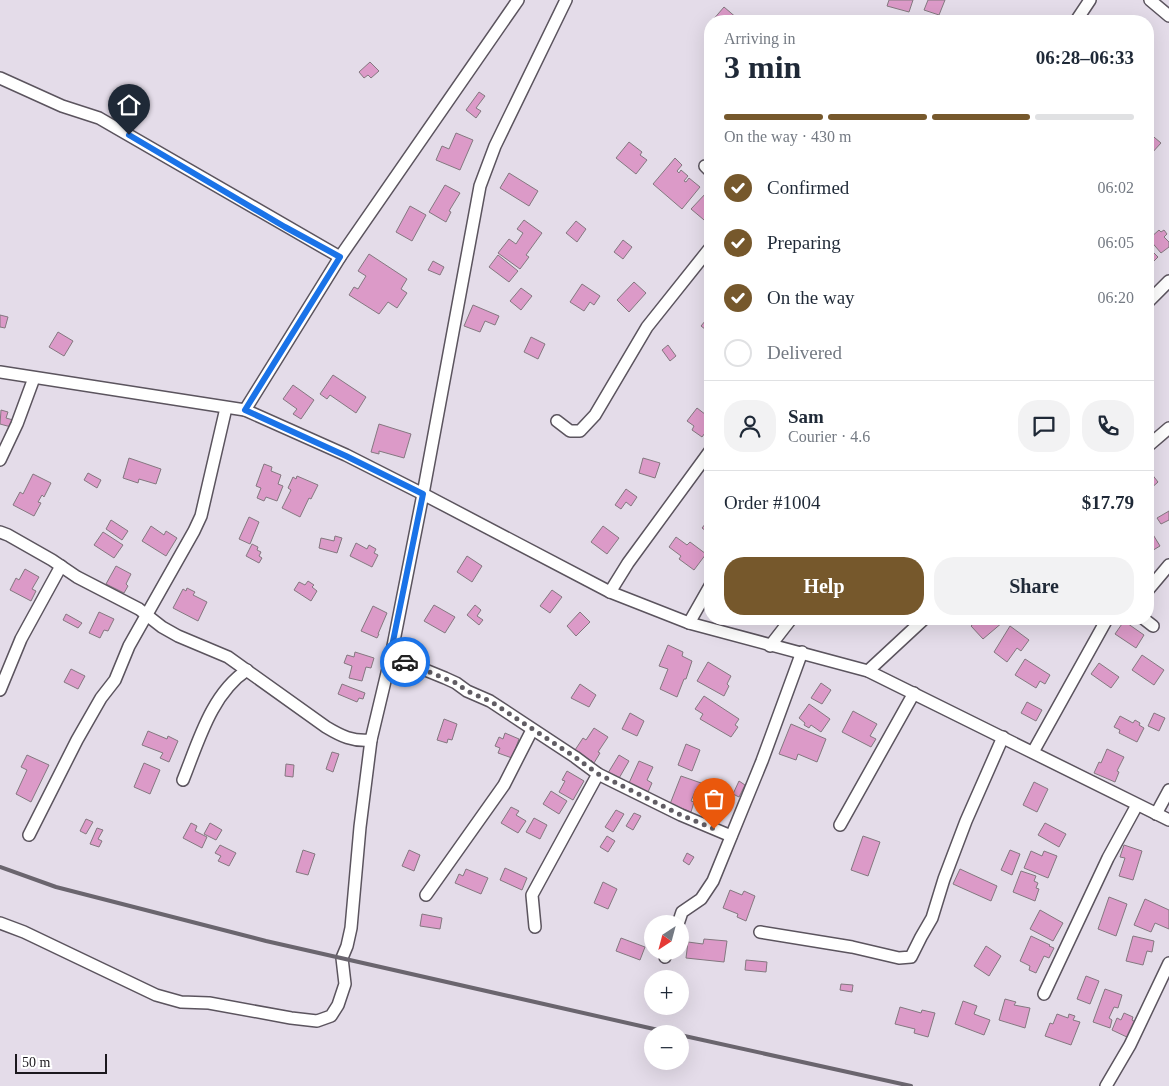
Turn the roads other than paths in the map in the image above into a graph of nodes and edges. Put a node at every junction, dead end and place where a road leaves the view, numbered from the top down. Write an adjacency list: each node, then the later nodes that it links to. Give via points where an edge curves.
1 (518, 0): 9 (street)
2 (566, 0): 21 (street, via 495,146 480,186)
3 (1090, 0): 5 (street)
4 (1150, 0): 6 (street)
5 (1080, 15)
6 (1169, 16)
7 (0, 78): 9 (street, via 62,106 99,118)
8 (704, 256): 16 (street, via 647,327 595,415 580,431 570,431)
9 (340, 257): 15 (street)
10 (1169, 282): 11 (street)
11 (1154, 296)
12 (0, 372): 13 (street)
13 (34, 378): 14 (street); 20 (street)
14 (226, 408): 15 (street); 28 (street, via 201,516)
15 (245, 410): 21 (street)
16 (557, 420)
17 (1169, 428): 18 (street)
18 (1154, 441)
19 (704, 459): 26 (street)
20 (0, 460)
21 (423, 494): 26 (street); 35 (street)
22 (0, 532): 23 (street)
23 (61, 566): 28 (street); 38 (street, via 21,639)
24 (1169, 566): 25 (street)
25 (1154, 583)
26 (610, 592): 29 (street)
27 (704, 597): 29 (street)
28 (147, 616): 36 (street, via 178,636 217,651); 51 (street, via 129,646 115,680 77,740)
29 (689, 623): 33 (street)
30 (786, 625): 33 (street)
31 (918, 625): 37 (street)
32 (1104, 625): 43 (street)
33 (770, 646): 34 (street)
34 (802, 652): 37 (street); 52 (street)
35 (390, 656): 40 (street, via 456,683 490,701); 42 (street)
36 (246, 670): 42 (street, via 342,736); 45 (street, via 234,680 214,707)
37 (868, 671): 39 (street)
38 (0, 690)
39 (914, 693): 41 (street); 50 (street)
40 (532, 730): 44 (street); 53 (street, via 504,785)
41 (1003, 737): 43 (street); 57 (street, via 966,821 932,918 911,957 898,958)
42 (371, 740): 55 (street, via 351,928 342,958 345,984 331,1016 317,1021 291,1018 210,1003 181,1002 156,995)
43 (1033, 752): 47 (street)
44 (598, 774): 52 (street); 56 (street, via 532,895)
45 (182, 780)
46 (1169, 790): 48 (street)
47 (1137, 805): 48 (street); 59 (street, via 1108,858)
48 (1156, 814): 49 (street)
49 (1169, 820)
50 (840, 825)
51 (29, 835)
52 (731, 836): 54 (street, via 713,881 701,899)
53 (426, 895)
54 (681, 915)
55 (0, 923)
56 (535, 927)
57 (760, 932)
58 (1169, 963): 60 (street, via 1130,1045)
59 (1044, 994)
60 (1106, 1086)

